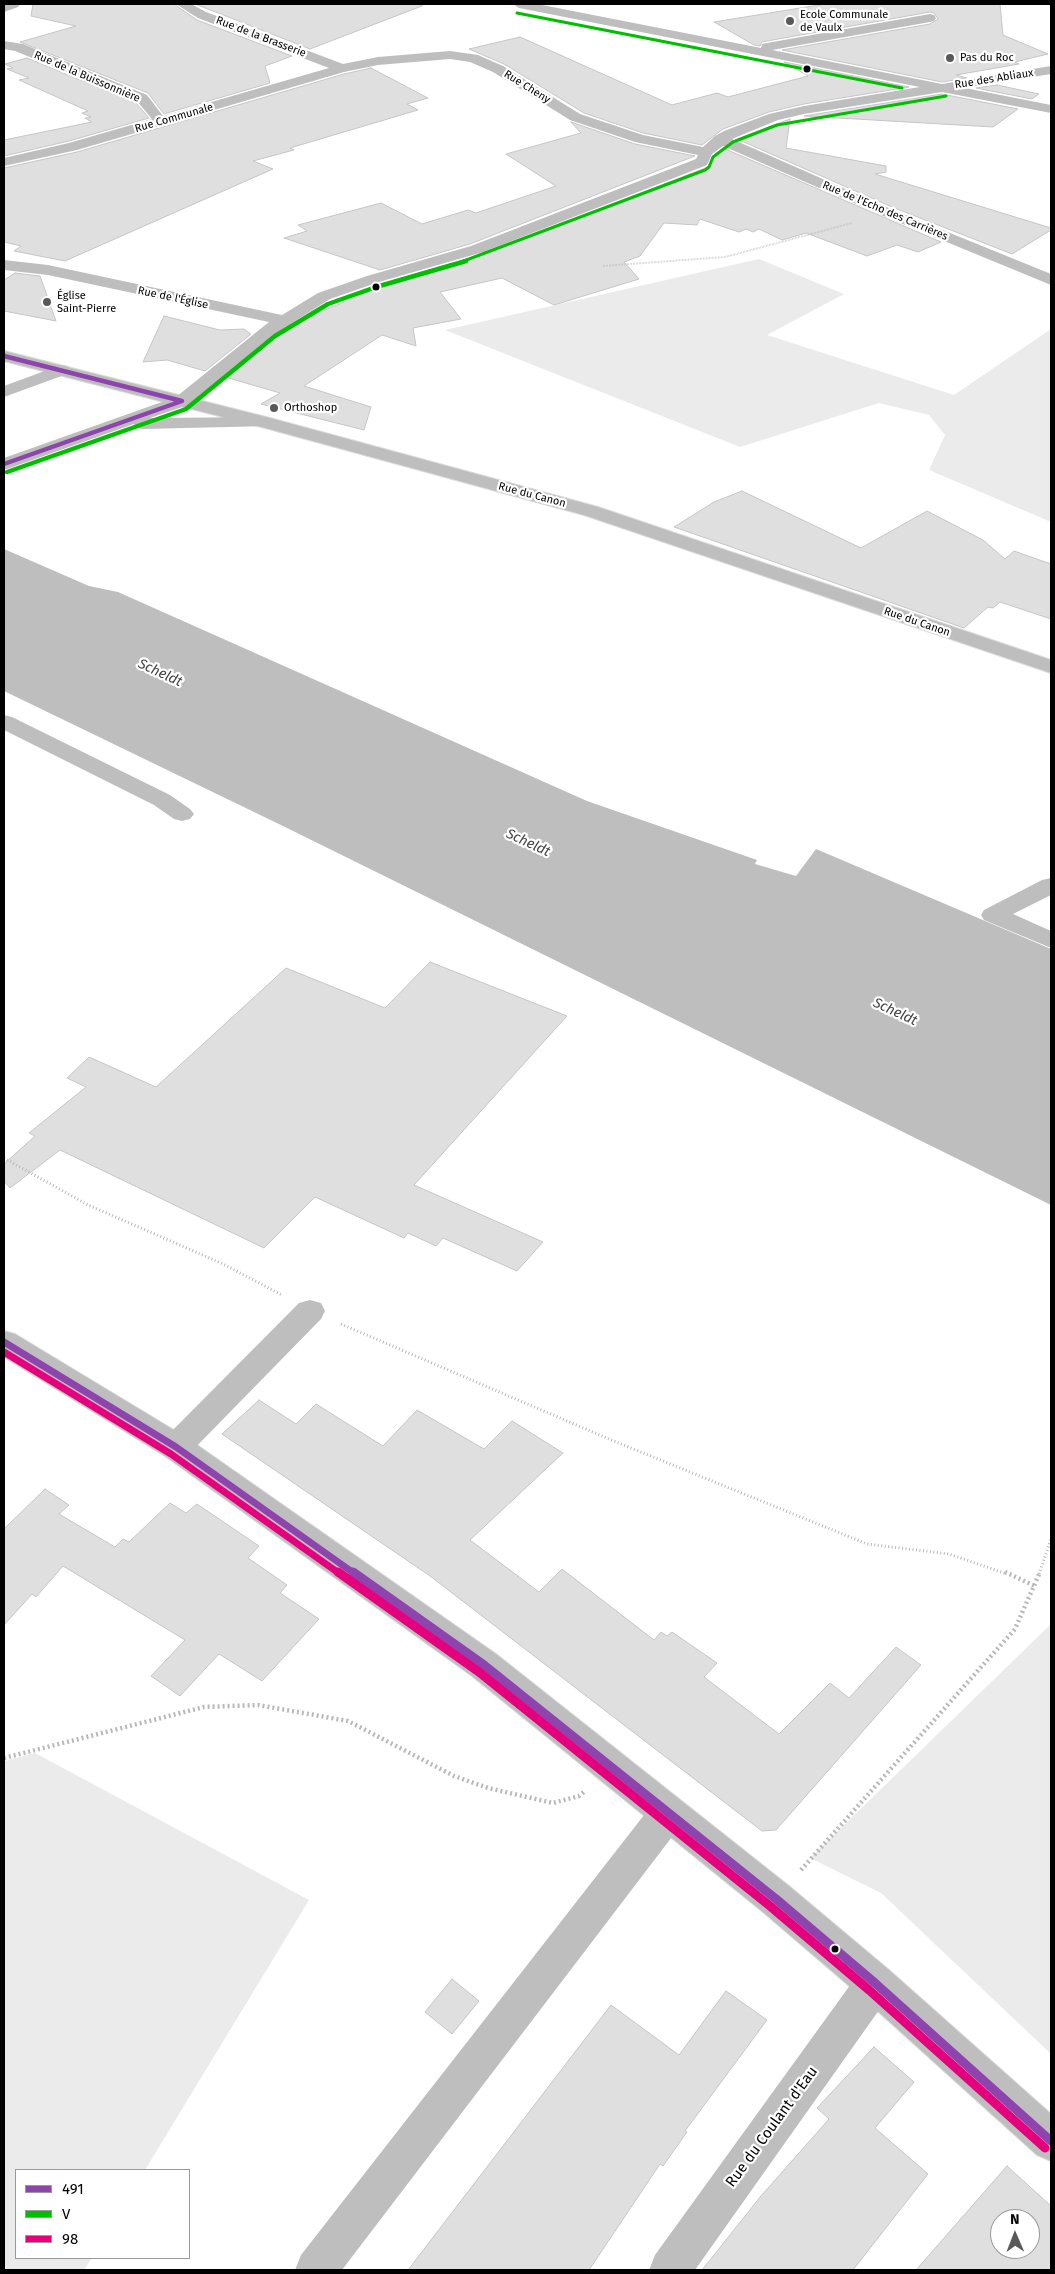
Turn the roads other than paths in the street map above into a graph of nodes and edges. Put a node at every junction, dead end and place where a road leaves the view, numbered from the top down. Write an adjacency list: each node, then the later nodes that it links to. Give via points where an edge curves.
1 (14, 4): 4 (street)
2 (182, 4): 8 (street, Rue de la Brasserie, via 202,15)
3 (519, 4): 7 (street)
4 (4, 8)
5 (930, 18): 7 (street)
6 (4, 45): 12 (street, Rue de la Buissonnière, via 18,47 142,98)
7 (756, 50): 10 (street)
8 (342, 68): 12 (street, Rue Communale); 14 (street, Rue Cheny, via 417,57 450,55 473,58 596,126 640,139)
9 (1051, 70): 10 (street, Rue des Abliaux)
10 (945, 87): 11 (street); 13 (street, Rue des Abliaux, via 804,110 774,117)
11 (1051, 109)
12 (161, 122): 15 (street, Rue Communale)
13 (720, 139): 14 (street, Rue des Abliaux); 17 (street, Rue de l'Echo des Carrières)
14 (706, 152): 18 (street, Rue des Abliaux, via 702,162 477,249 324,296)
15 (4, 162)
16 (4, 265): 18 (street, Rue de l'Église, via 48,270)
17 (1051, 280)
18 (283, 320): 22 (street, Rue des Abliaux)
19 (4, 356): 20 (street, Rue du Canon)
20 (61, 370): 21 (street); 22 (street, Rue du Canon)
21 (4, 392)
22 (182, 401): 23 (street, Rue du Canon); 24 (street, Rue des Abliaux)
23 (264, 422): 24 (street); 26 (street, Rue du Canon, via 591,511)
24 (109, 426): 25 (street, Rue des Abliaux)
25 (4, 464)
26 (1051, 667)
27 (4, 722): 28 (street, via 162,800)
28 (182, 814)
29 (1051, 885): 30 (street, via 993,916)
30 (1051, 940)
31 (310, 1311): 33 (street)
32 (4, 1342): 33 (street)
33 (176, 1447): 34 (street, via 484,1665)
34 (668, 1813): 35 (street); 37 (street)
35 (875, 1983): 36 (street); 38 (street, Rue du Coulant d'Eau)
36 (1051, 2141)
37 (316, 2270)
38 (670, 2270)

